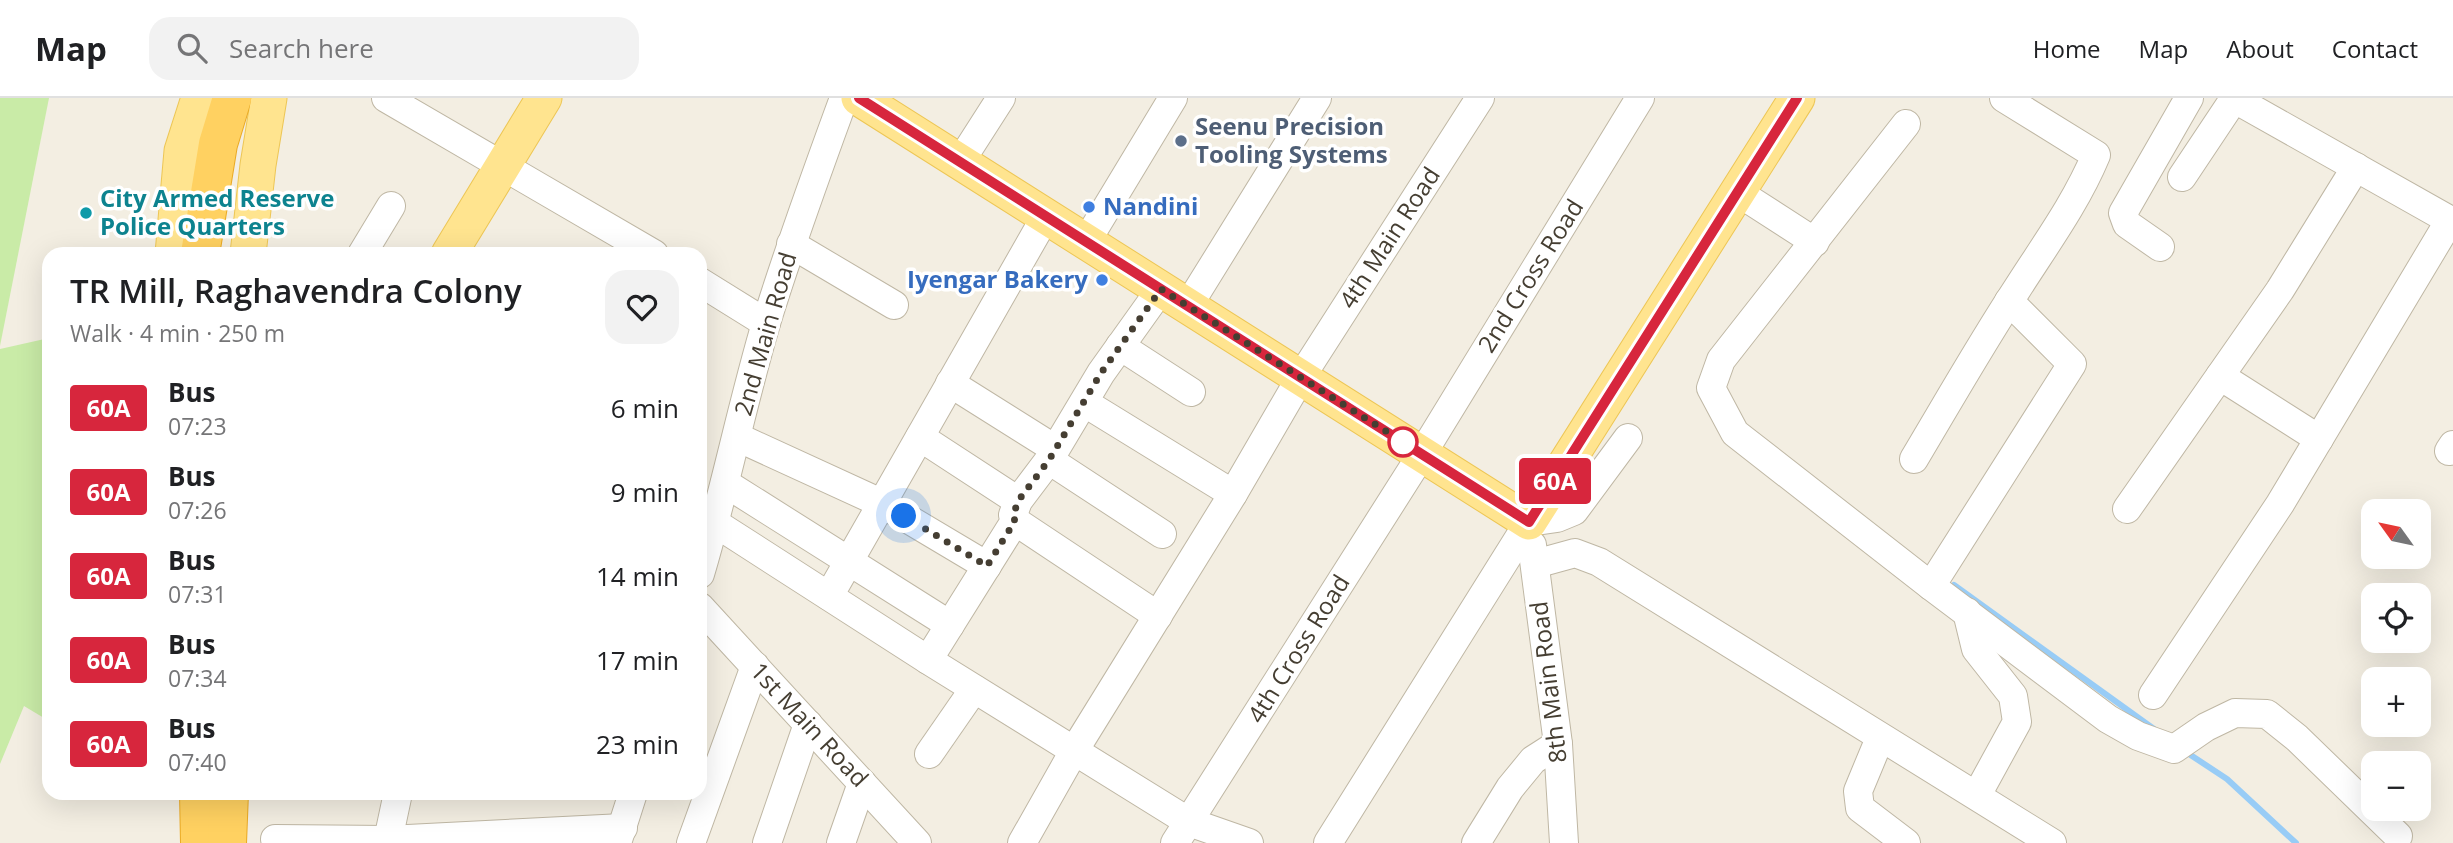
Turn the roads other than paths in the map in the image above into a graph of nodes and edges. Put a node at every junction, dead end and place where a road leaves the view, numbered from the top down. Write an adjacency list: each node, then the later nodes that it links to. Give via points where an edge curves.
1 (199, 98): 31 (main road, via 181,151)
2 (232, 98): 32 (highway, via 218,144)
3 (246, 98): 33 (highway, via 231,145)
4 (269, 98): 34 (main road)
5 (386, 98): 20 (street)
6 (544, 98): 20 (main road)
7 (844, 98): 30 (street, 2nd Main Road)
8 (859, 98): 19 (main road)
9 (1000, 98): 19 (street)
10 (1173, 98): 27 (street)
11 (1317, 98): 39 (street)
12 (1480, 98): 45 (street, 4th Main Road)
13 (1640, 98): 53 (street, 2nd Cross Road)
14 (2004, 98): 40 (street, via 2096,155)
15 (2189, 98): 37 (street, via 2123,213 2127,224)
16 (2233, 98): 21 (street); 22 (street)
17 (1793, 99): 23 (main road)
18 (1906, 124): 28 (street)
19 (960, 162): 25 (main road)
20 (503, 164): 29 (street); 36 (main road)
21 (2356, 167): 26 (street); 44 (street)
22 (2182, 177)
23 (1742, 188): 28 (street); 61 (main road)
24 (391, 206): 35 (street)
25 (1046, 216): 27 (main road); 46 (street)
26 (2451, 221): 52 (street)
27 (1086, 242): 39 (main road)
28 (1815, 242): 68 (street, via 1721,360 1711,388 1735,433)
29 (614, 243)
30 (791, 244): 41 (street); 42 (street, 2nd Main Road)
31 (174, 247)
32 (201, 247)
33 (223, 247)
34 (249, 247)
35 (366, 247)
36 (453, 247)
37 (2160, 247)
38 (707, 286): 42 (street)
39 (1174, 297): 43 (street); 45 (main road)
40 (2010, 301): 55 (street); 68 (street, via 2072,364)
41 (894, 305)
42 (766, 323): 49 (street, 2nd Main Road)
43 (1120, 345): 47 (street); 48 (street)
44 (2220, 376): 52 (street); 59 (street)
45 (1301, 377): 53 (main road); 57 (street, 4th Main Road)
46 (950, 383): 50 (street); 54 (street)
47 (1191, 392)
48 (1085, 403): 54 (street); 57 (street)
49 (737, 437): 56 (street, 2nd Main Road); 58 (street)
50 (920, 438): 58 (street); 60 (street)
51 (1628, 438): 61 (street, via 1574,511)
52 (2319, 439): 77 (street)
53 (1422, 454): 61 (main road); 91 (street, 4th Cross Road)
54 (1052, 455): 60 (street); 63 (street)
55 (1914, 459)
56 (725, 483): 62 (street, 2nd Main Road); 65 (street)
57 (1233, 494): 72 (street, 4th Main Road)
58 (883, 504): 65 (street); 67 (street)
59 (2127, 509)
60 (1017, 511): 67 (street); 72 (street)
61 (1529, 522): 66 (street, 8th Main Road); 104 (street)
62 (715, 523): 64 (street, 2nd Main Road); 69 (street)
63 (1162, 534)
64 (707, 550)
65 (849, 561): 69 (street); 73 (street)
66 (1535, 564): 79 (street, via 1575,553 1599,562); 80 (street, 8th Main Road)
67 (987, 566): 73 (street)
68 (1931, 586): 70 (street)
69 (829, 596): 74 (street)
70 (1967, 612): 84 (street, via 1976,649 2013,696 2017,722); 93 (street, via 2108,719 2138,736 2180,745 2235,713 2267,714)
71 (707, 615): 75 (street, 1st Main Road)
72 (1158, 616): 81 (street, 4th Main Road)
73 (950, 625): 74 (street)
74 (928, 660): 76 (street)
75 (755, 666): 78 (street, 1st Main Road); 85 (street)
76 (974, 689): 81 (street); 82 (street)
77 (2153, 695)
78 (808, 724): 83 (street, 1st Main Road); 100 (street)
79 (1880, 738): 84 (street); 107 (street, via 1858,791 1860,808)
80 (1558, 744): 105 (street, via 1533,760); 106 (street, 8th Main Road)
81 (1074, 751): 91 (street); 102 (street, 4th Main Road)
82 (929, 754)
83 (862, 783): 96 (street, 1st Main Road); 101 (street)
84 (1977, 795): 108 (street)
85 (707, 799)
86 (199, 800): 97 (highway)
87 (229, 800): 98 (highway)
88 (396, 800): 95 (street)
89 (631, 800): 92 (street)
90 (707, 800): 99 (street)
91 (1187, 833): 103 (street)
92 (620, 835): 95 (street)
93 (2398, 836)
94 (275, 839): 95 (street)
95 (388, 839)
96 (911, 840)
97 (200, 843)
98 (227, 843)
99 (691, 843)
100 (767, 843)
101 (841, 843)
102 (1021, 843)
103 (1249, 843)
104 (1328, 843)
105 (1476, 843)
106 (1564, 843)
107 (1906, 843)
108 (2052, 843)

